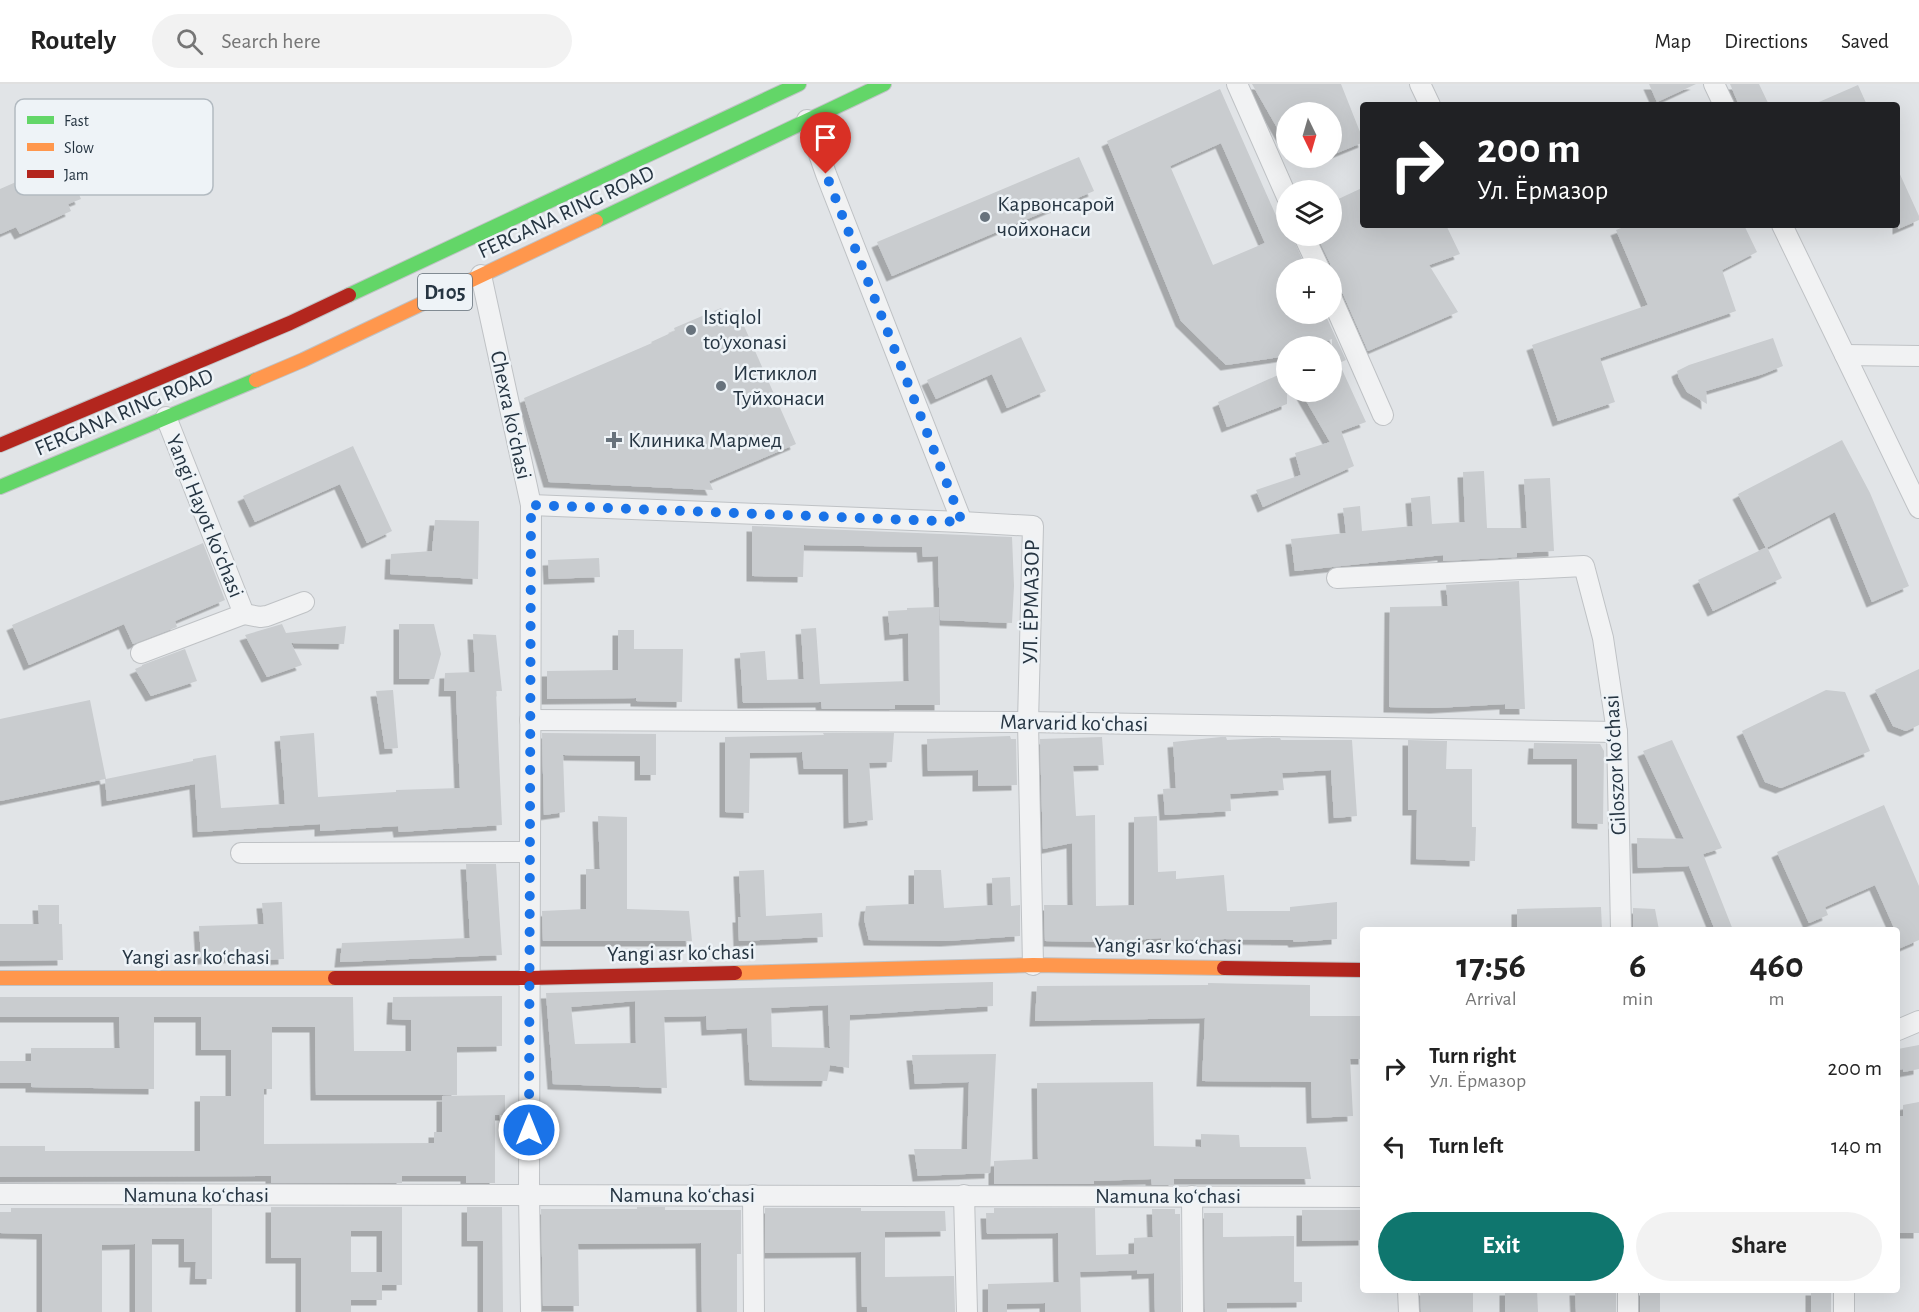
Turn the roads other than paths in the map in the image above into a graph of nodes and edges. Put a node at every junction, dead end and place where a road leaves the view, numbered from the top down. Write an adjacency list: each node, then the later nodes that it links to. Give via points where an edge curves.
1 (800, 84): 17 (main road, FERGANA RING ROAD / D105, via 290,323)
2 (884, 84): 8 (main road, FERGANA RING ROAD / D105)
3 (1237, 84): 9 (street)
4 (1420, 84): 6 (street)
5 (1714, 84): 7 (street)
6 (1429, 102)
7 (1723, 102)
8 (807, 120): 11 (main road, FERGANA RING ROAD / D105); 21 (street)
9 (1279, 180)
10 (1783, 228): 13 (street)
11 (482, 275): 16 (main road, FERGANA RING ROAD / D105, via 303,360); 19 (street, Chexra koʻchasi)
12 (1342, 322): 15 (street)
13 (1845, 355): 14 (street); 20 (street)
14 (1919, 356)
15 (1383, 415)
16 (166, 417): 18 (main road, FERGANA RING ROAD / D105); 24 (street, Yangi Hayot koʻchasi)
17 (0, 445)
18 (0, 487)
19 (531, 505): 21 (street, УЛ. ЁРМАЗОР); 26 (street, Chexra koʻchasi)
20 (1919, 508)
21 (962, 522): 27 (street, УЛ. ЁРМАЗОР, via 1033,526)
22 (1337, 578): 28 (street, Giloszor koʻchasi, via 1584,566 1603,638)
23 (304, 602): 24 (street, Yangi Hayot koʻchasi, via 267,616)
24 (244, 614): 25 (street, Yangi Hayot koʻchasi)
25 (141, 653)
26 (530, 720): 27 (street, Marvarid koʻchasi); 29 (street, Chexra koʻchasi)
27 (1028, 722): 28 (street, Marvarid koʻchasi); 32 (street, УЛ. ЁРМАЗОР)
28 (1617, 732): 31 (street, Giloszor koʻchasi)
29 (530, 852): 30 (street); 35 (street, Chexra koʻchasi)
30 (241, 853)
31 (1621, 927)
32 (1033, 965): 33 (main road, Yangi asr koʻchasi); 35 (main road, Yangi asr koʻchasi)
33 (1360, 970)
34 (0, 978): 35 (main road, Yangi asr koʻchasi)
35 (530, 978): 39 (street, Chexra koʻchasi)
36 (1919, 1021): 37 (street)
37 (1900, 1029)
38 (0, 1194): 39 (street, Namuna koʻchasi)
39 (529, 1195): 40 (street, Namuna koʻchasi); 47 (street, Chexra koʻchasi)
40 (753, 1195): 41 (street, Namuna koʻchasi); 48 (street)
41 (964, 1195): 42 (street, Namuna koʻchasi); 49 (street)
42 (1192, 1196): 43 (street, Namuna koʻchasi); 50 (street)
43 (1360, 1197)
44 (1408, 1293): 51 (street)
45 (1628, 1293): 52 (street)
46 (1844, 1293): 53 (street)
47 (531, 1312)
48 (754, 1312)
49 (967, 1312)
50 (1193, 1312)
51 (1409, 1312)
52 (1628, 1312)
53 (1844, 1312)

